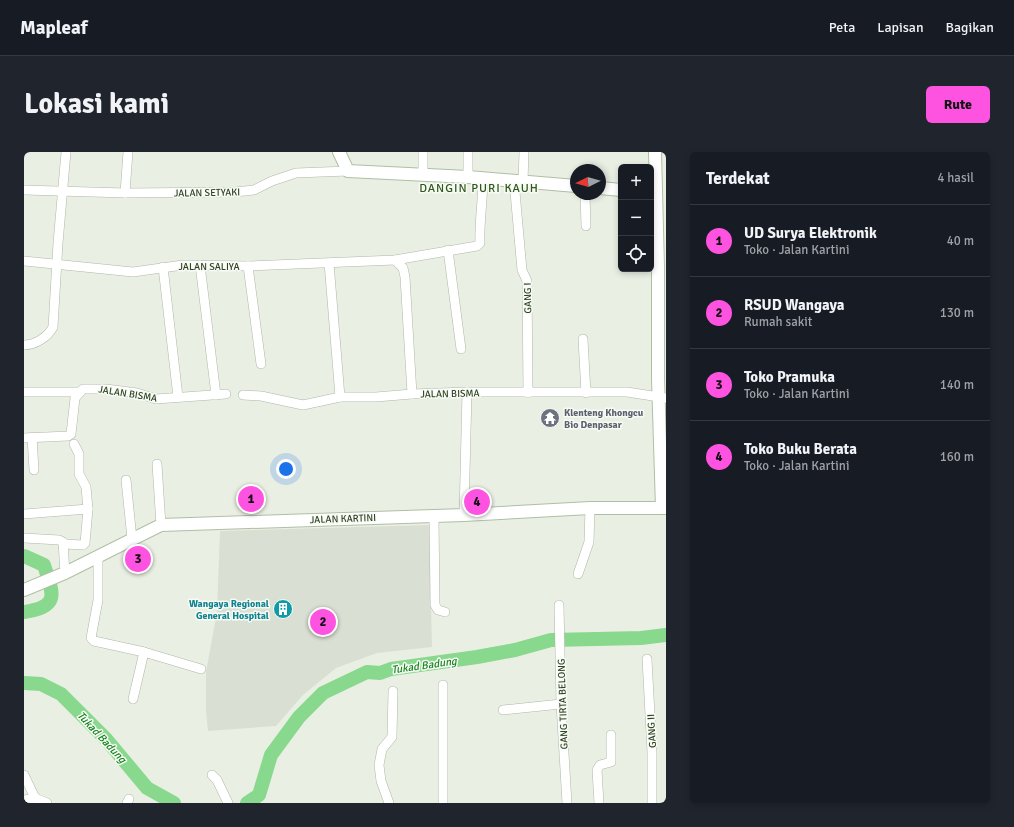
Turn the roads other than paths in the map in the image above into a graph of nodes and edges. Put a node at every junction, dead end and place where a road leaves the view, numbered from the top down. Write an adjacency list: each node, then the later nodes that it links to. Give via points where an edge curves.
1 (66, 152): 17 (street)
2 (128, 152): 18 (street)
3 (339, 152): 8 (main road)
4 (424, 152): 9 (street)
5 (468, 152): 10 (street)
6 (524, 152): 12 (street, GANG I)
7 (655, 152): 19 (main road)
8 (348, 171): 9 (main road); 18 (street, JALAN SETYAKI, via 296,173 254,190 235,192)
9 (423, 174): 10 (main road)
10 (468, 177): 11 (main road)
11 (483, 178): 12 (main road); 22 (street, JALAN SALIYA, via 480,243)
12 (518, 181): 13 (main road); 37 (street, GANG I, via 522,270 527,281)
13 (570, 185)
14 (606, 189): 16 (main road)
15 (24, 190): 17 (street, JALAN SETYAKI)
16 (618, 190)
17 (62, 192): 18 (street, JALAN SETYAKI); 26 (street)
18 (125, 193)
19 (657, 193): 45 (main road)
20 (585, 200): 21 (street)
21 (586, 226)
22 (448, 250): 23 (street, JALAN SALIYA); 32 (street)
23 (395, 260): 25 (street, JALAN SALIYA); 40 (street, via 403,268 405,277)
24 (24, 261): 26 (street, JALAN SALIYA)
25 (329, 263): 28 (street, JALAN SALIYA); 44 (street)
26 (57, 265): 29 (street, JALAN SALIYA, via 133,272); 31 (street, via 53,327 36,343)
27 (200, 265): 28 (street, JALAN SALIYA); 29 (street, JALAN SALIYA); 42 (street)
28 (248, 266): 33 (street)
29 (163, 268): 43 (street)
30 (583, 339): 38 (street)
31 (24, 345)
32 (461, 349)
33 (261, 364)
34 (24, 392): 35 (street, JALAN BISMA)
35 (78, 392): 43 (street, JALAN BISMA, via 92,388 137,393 156,399); 46 (street, via 73,406 71,434)
36 (467, 392): 37 (street, JALAN BISMA); 40 (street, JALAN BISMA); 55 (street)
37 (528, 393): 38 (street, JALAN BISMA)
38 (586, 393): 45 (street, JALAN BISMA, via 639,392)
39 (226, 394): 42 (street, JALAN BISMA)
40 (412, 394): 44 (street, JALAN BISMA)
41 (243, 395): 44 (street, JALAN BISMA, via 303,404)
42 (216, 396): 43 (street, JALAN BISMA)
43 (178, 397)
44 (340, 397)
45 (662, 398): 52 (main road)
46 (28, 438): 49 (street)
47 (74, 444): 53 (street, via 79,454 79,474 86,487)
48 (158, 464): 57 (street)
49 (34, 470)
50 (126, 480): 59 (street)
51 (590, 508): 52 (main road, JALAN KARTINI); 55 (main road, JALAN KARTINI); 63 (street, via 589,542)
52 (664, 508)
53 (88, 509): 54 (street); 60 (street, via 84,544)
54 (24, 514)
55 (464, 515): 56 (main road, JALAN KARTINI)
56 (434, 516): 57 (main road, JALAN KARTINI); 66 (street, via 435,605 438,610)
57 (161, 525): 59 (main road, JALAN KARTINI)
58 (24, 538): 60 (street, via 60,540)
59 (132, 539): 61 (main road, JALAN KARTINI)
60 (64, 544): 62 (street)
61 (98, 557): 62 (main road, JALAN KARTINI); 67 (street, via 98,600 91,638 94,642)
62 (62, 574): 64 (main road, JALAN KARTINI)
63 (578, 574)
64 (29, 588)
65 (559, 605): 73 (street, GANG TIRTA BELONG)
66 (445, 612)
67 (144, 652): 69 (street); 72 (street)
68 (647, 659): 86 (street, GANG II)
69 (201, 669)
70 (442, 685): 83 (street)
71 (394, 692): 82 (street, via 392,737 382,749 379,770 380,781)
72 (133, 699)
73 (561, 704): 74 (street); 84 (street, GANG TIRTA BELONG)
74 (503, 710)
75 (611, 735): 85 (street, via 611,762 600,765 597,770)
76 (24, 775): 78 (street)
77 (212, 775): 81 (street)
78 (35, 798): 79 (street); 80 (street)
79 (24, 800)
80 (47, 803)
81 (228, 803)
82 (389, 803)
83 (443, 803)
84 (568, 803)
85 (599, 803)
86 (652, 803)

